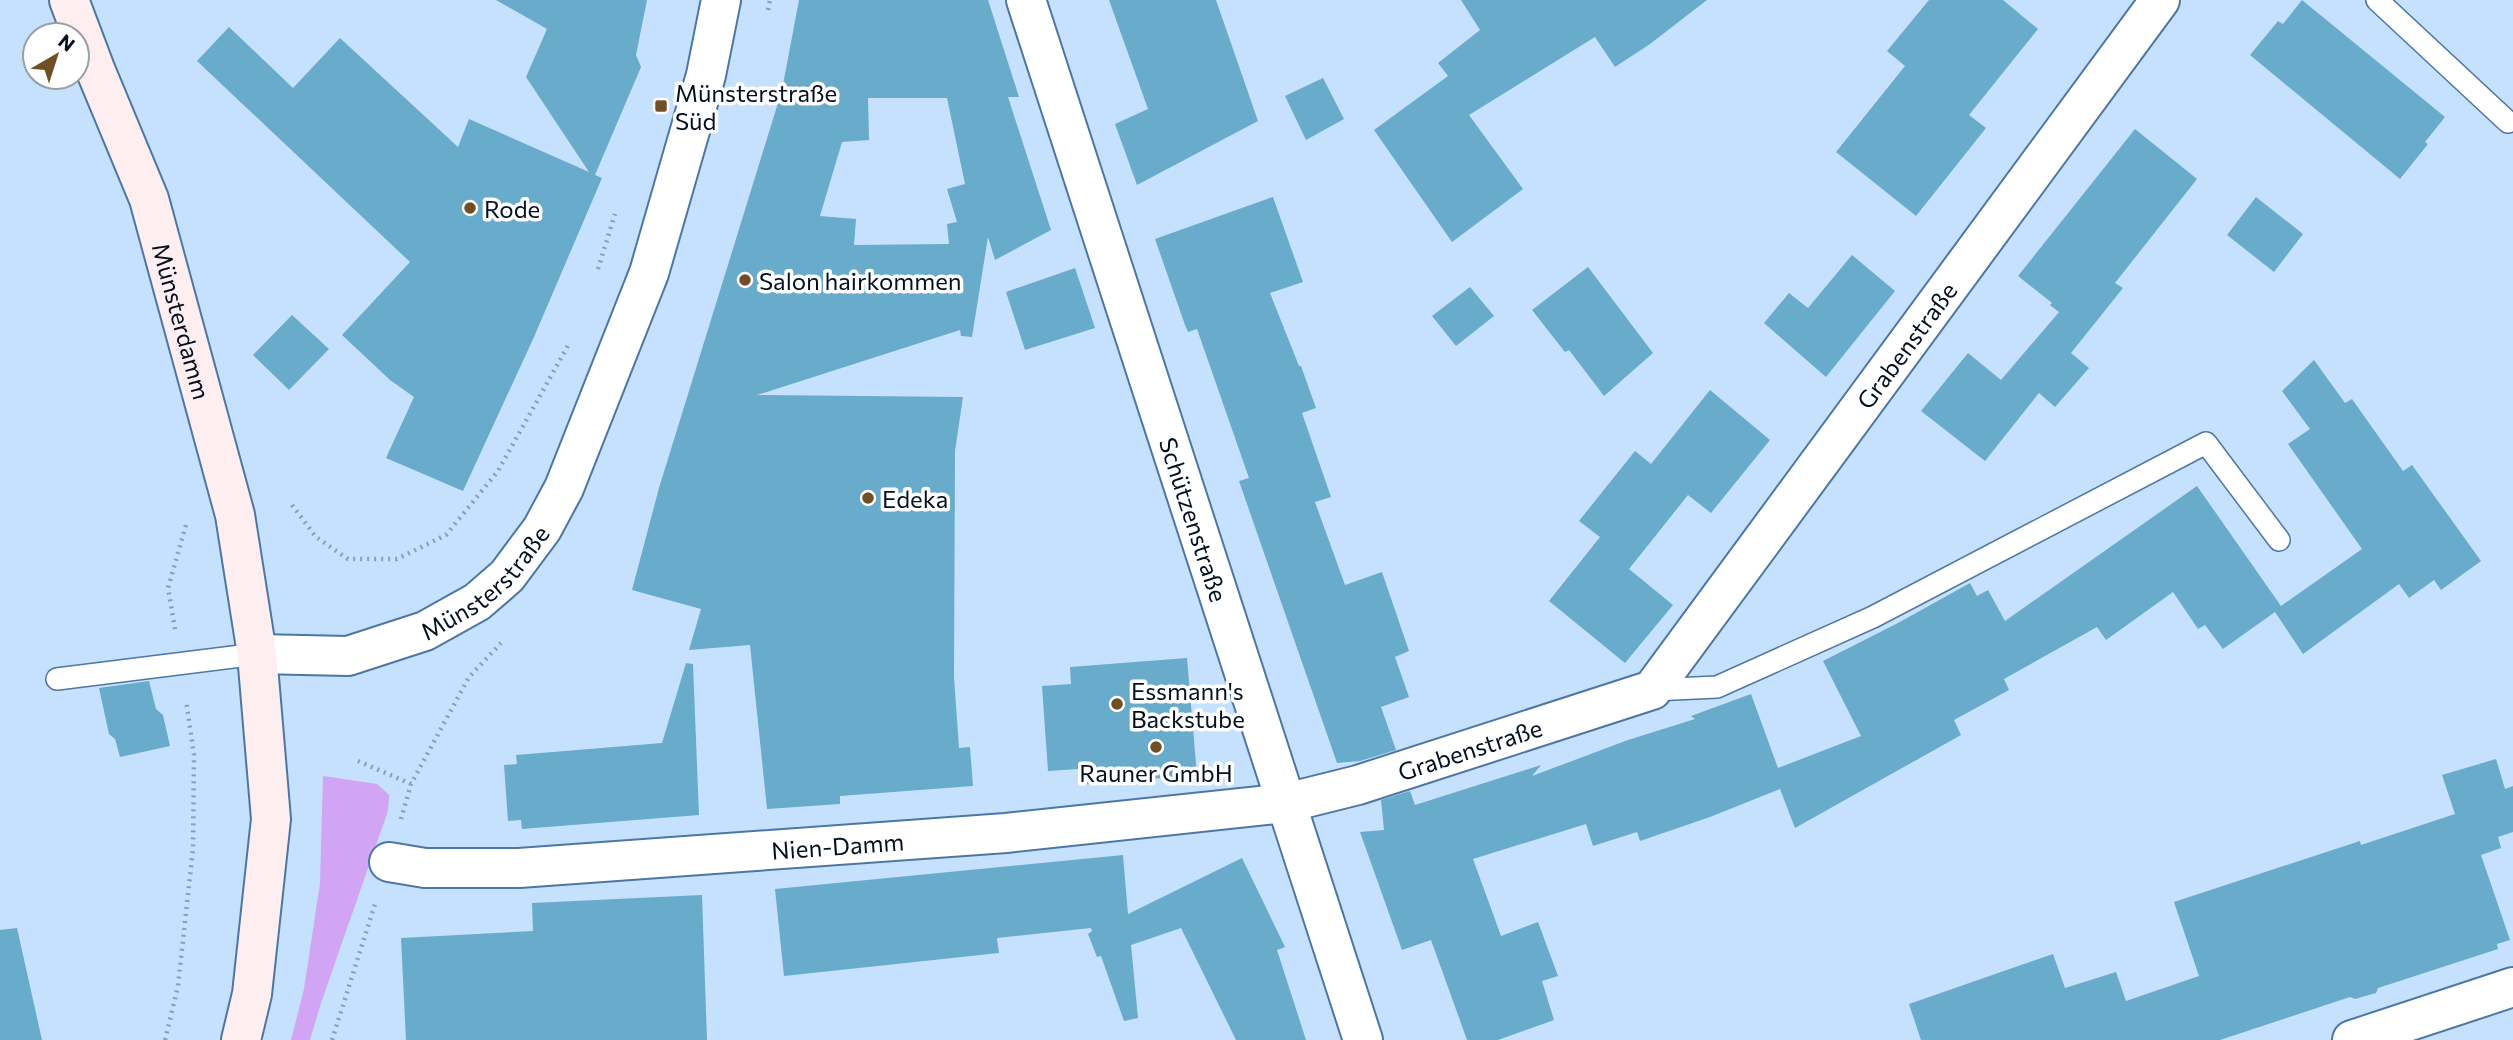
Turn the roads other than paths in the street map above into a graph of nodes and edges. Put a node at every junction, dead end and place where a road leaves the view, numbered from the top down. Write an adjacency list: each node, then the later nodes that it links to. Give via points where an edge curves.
1 (69, 0): 8 (main road, Münsterdamm, via 149,199 235,515)
2 (721, 0): 8 (street, Münsterstraße, via 706,75 649,273 565,488 542,529 507,576 477,602 425,631 348,656)
3 (1026, 0): 11 (street, Schützenstraße)
4 (2377, 0): 6 (lane)
5 (2151, 3): 10 (street, Grabenstraße)
6 (2508, 122)
7 (2279, 540): 10 (lane, Grabenstraße, via 2206,443 1873,617 1741,677 1717,687)
8 (257, 654): 9 (lane); 14 (main road, via 271,820 252,994)
9 (57, 679)
10 (1652, 690): 11 (street, Grabenstraße, via 1358,785)
11 (1286, 803): 12 (street, Nien-Damm, via 1006,833 519,868 425,868); 15 (street, Schützenstraße)
12 (388, 862)
13 (2513, 987): 16 (street)
14 (240, 1040)
15 (1363, 1040)
16 (2352, 1040)

